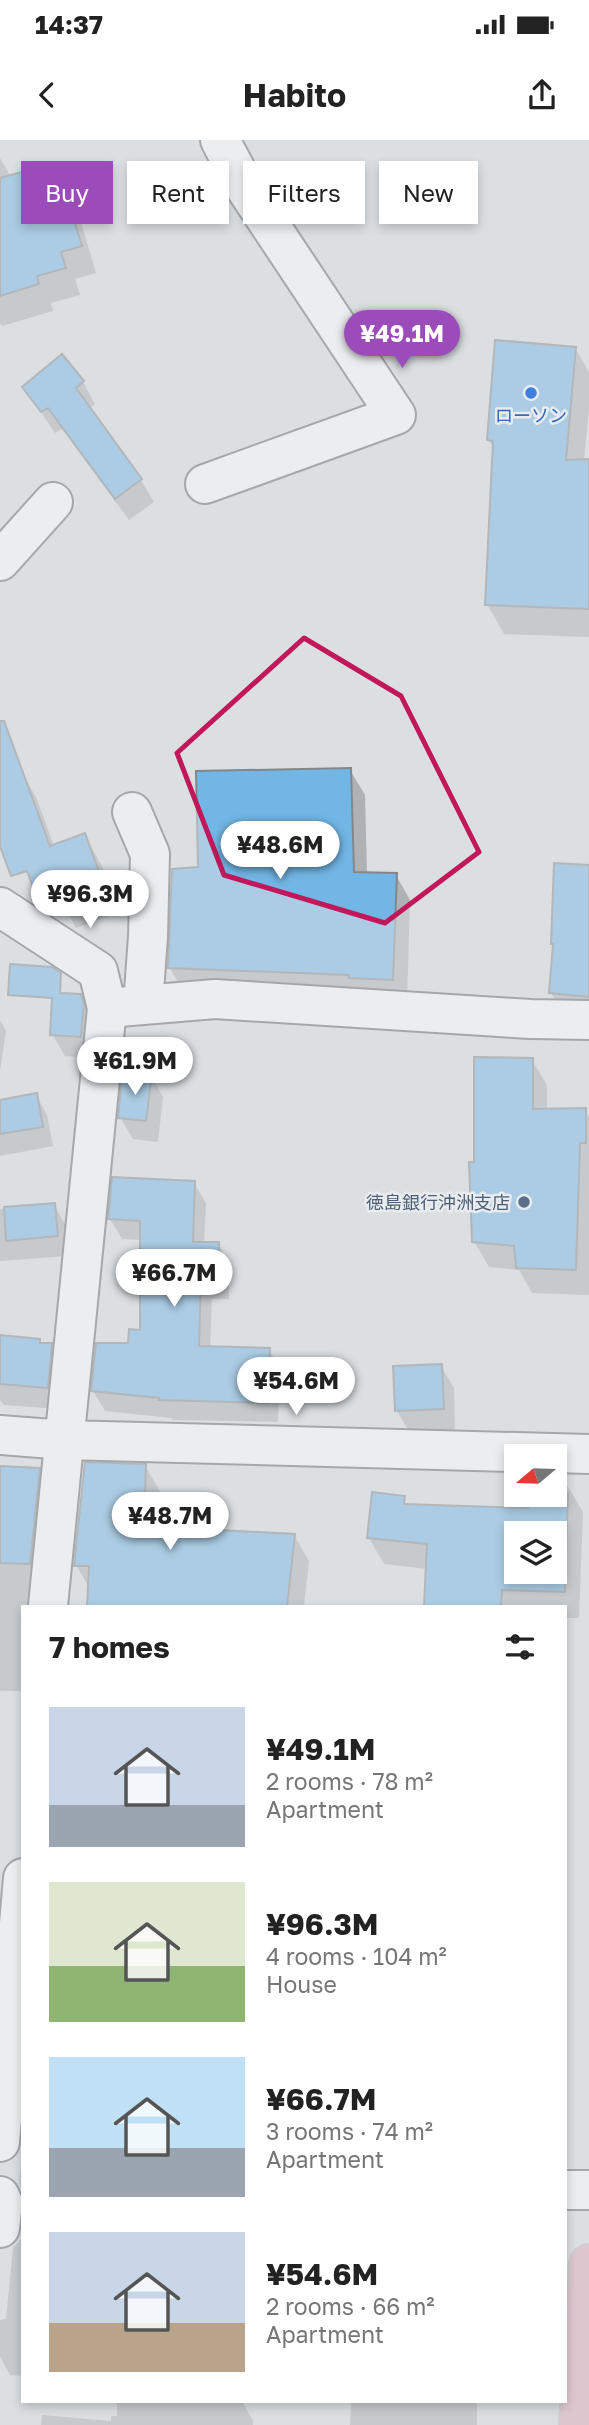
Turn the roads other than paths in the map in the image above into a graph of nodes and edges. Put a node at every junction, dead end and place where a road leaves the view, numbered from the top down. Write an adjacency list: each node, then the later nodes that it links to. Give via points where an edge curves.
1 (220, 140): 2 (street, via 246,189 396,415)
2 (205, 484)
3 (52, 502): 4 (street)
4 (0, 561)
5 (132, 812): 7 (street, via 150,854 148,937)
6 (0, 907): 7 (street, via 98,971)
7 (125, 1006): 8 (street, via 215,999); 10 (street)
8 (589, 1020)
9 (0, 1435): 10 (street)
10 (65, 1440): 11 (street); 12 (street)
11 (589, 1454)
12 (48, 1605)
13 (21, 1901): 14 (street)
14 (0, 2142)
15 (567, 2190): 16 (street)
16 (589, 2190)
17 (589, 2264): 18 (main road)
18 (579, 2425)

